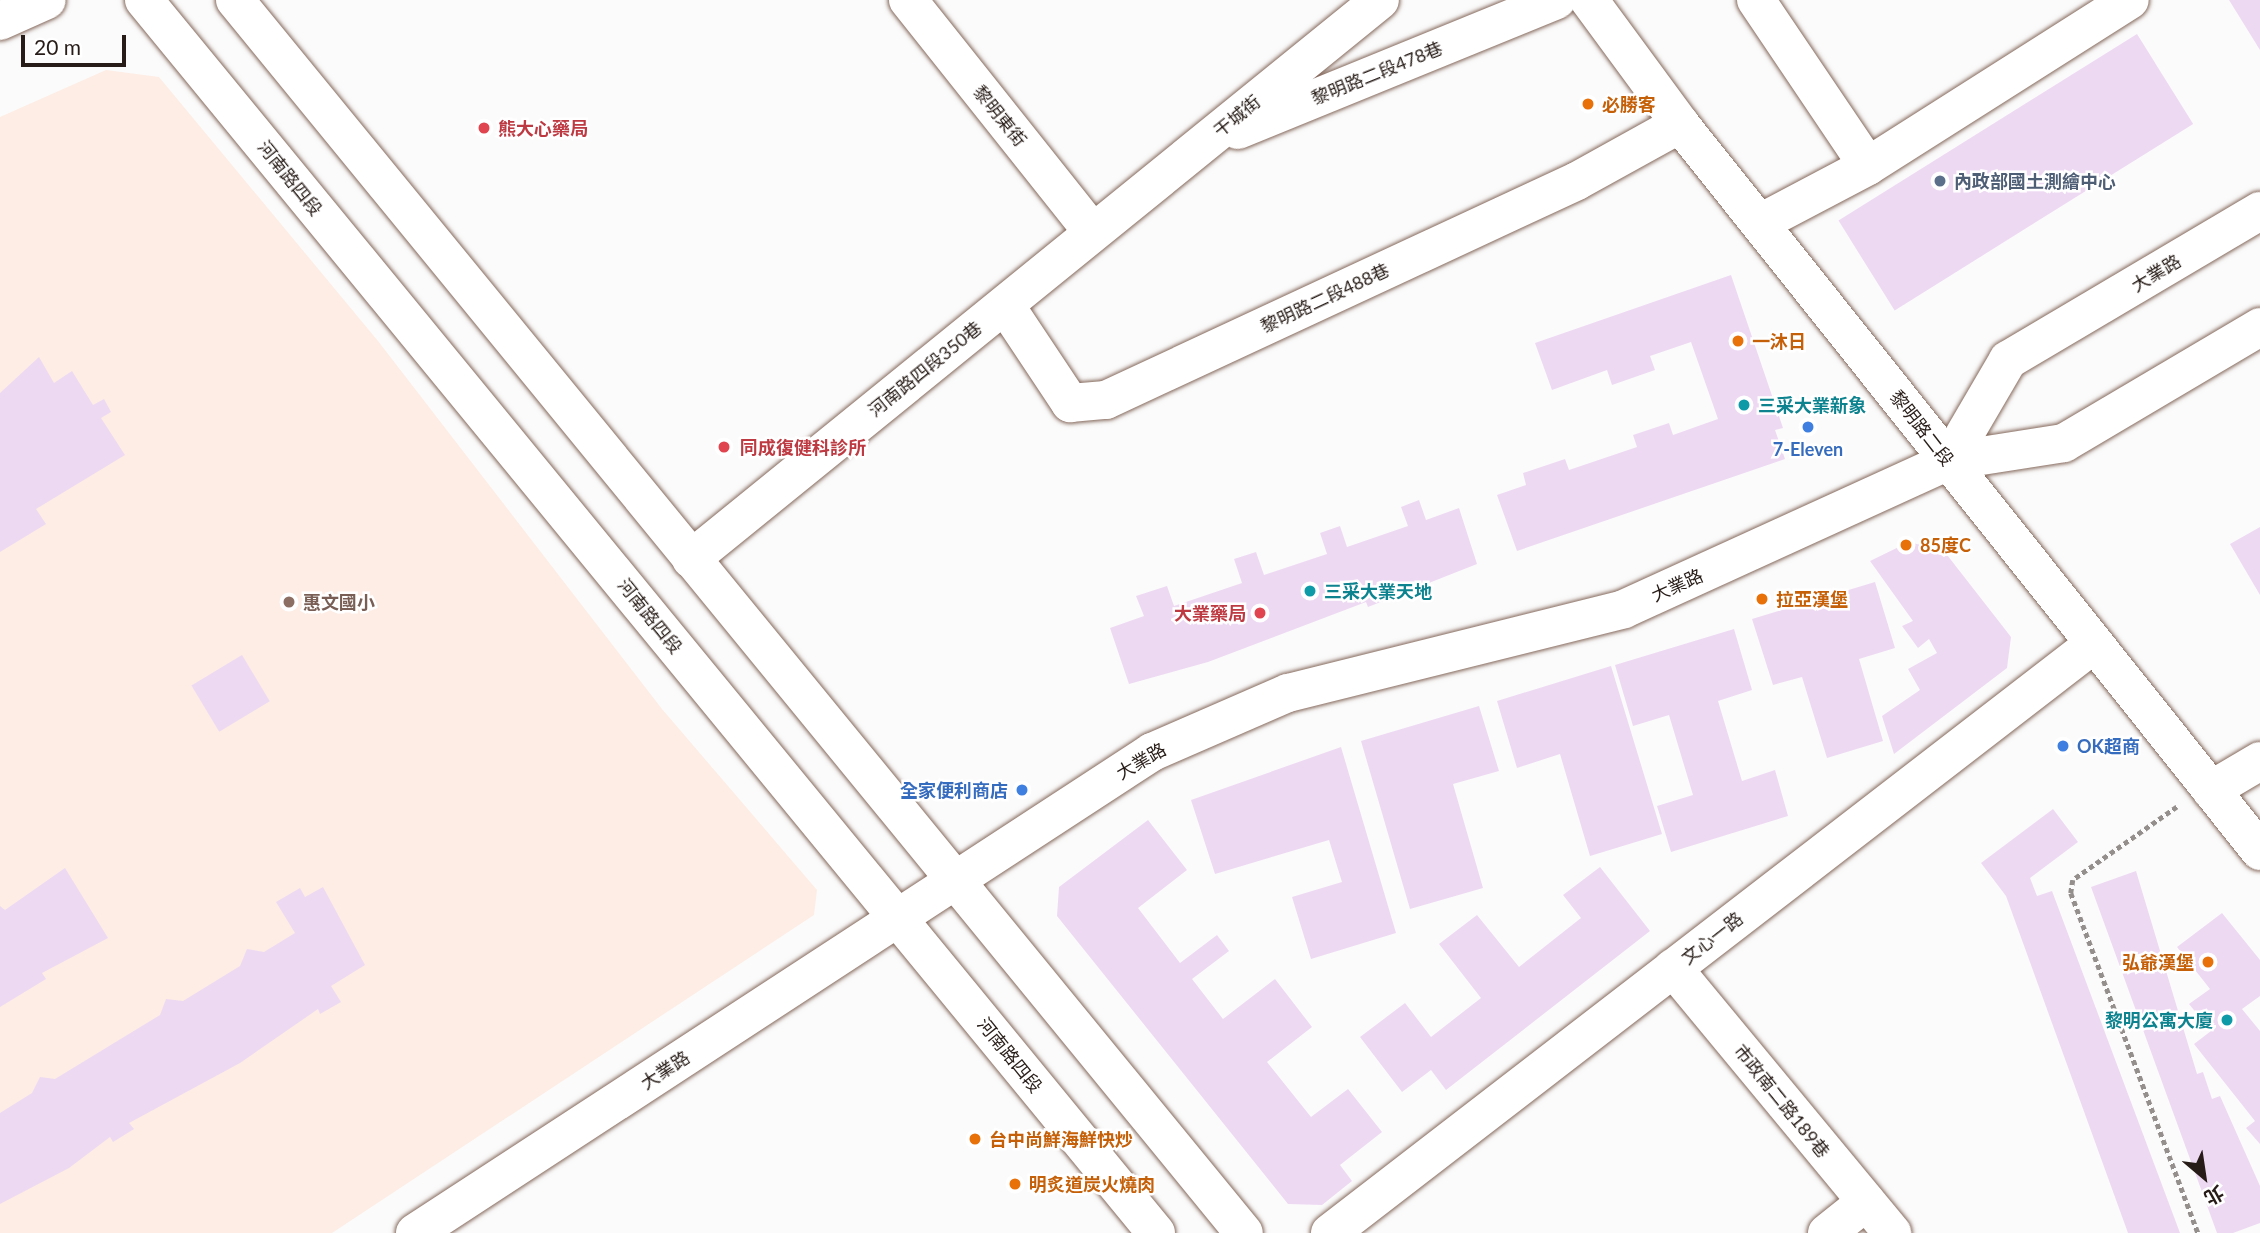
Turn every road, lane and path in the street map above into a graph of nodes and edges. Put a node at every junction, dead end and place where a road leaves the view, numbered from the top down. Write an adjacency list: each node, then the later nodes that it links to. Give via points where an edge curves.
1 (47, 0): 10 (street)
2 (144, 0): 26 (street, 河南路四段)
3 (234, 0): 20 (street)
4 (908, 0): 16 (street, 黎明東街)
5 (1380, 0): 12 (street, 干城街)
6 (1557, 0): 12 (street, 黎明路二段478巷)
7 (1589, 0): 11 (street, 黎明路二段)
8 (1756, 0): 13 (street)
9 (2130, 0): 13 (street)
10 (0, 21)
11 (1680, 124): 15 (street, 黎明路二段); 17 (street, 黎明路二段488巷, via 1577,181 1106,400 1070,403)
12 (1198, 146): 16 (street, 干城街)
13 (1868, 166): 15 (street)
14 (2260, 211): 19 (street, 大業路, via 2008,360)
15 (1760, 223): 19 (street, 黎明路二段)
16 (1092, 231): 17 (street, 河南路四段350巷)
17 (1004, 305): 20 (street, 河南路四段350巷)
18 (2260, 327): 19 (street, 大業路, via 2064,443)
19 (1949, 461): 21 (street, 黎明路二段); 25 (street, 大業路, via 1624,609 1288,693 1152,752)
20 (691, 559): 25 (street)
21 (2094, 644): 23 (street, 黎明路二段); 27 (street, 文心一路)
22 (2260, 761): 23 (street)
23 (2211, 790): 24 (street, 黎明路二段); 35 (path, via 2162,814 2073,880 2071,893)
24 (2260, 851)
25 (953, 880): 26 (street, 大業路); 31 (street)
26 (897, 918): 29 (street, 大業路); 30 (street, 河南路四段)
27 (1673, 968): 28 (street, 市政南二路189巷); 32 (street, 文心一路)
28 (1866, 1202): 33 (street); 34 (street, 市政南二路189巷)
29 (415, 1233)
30 (1156, 1233)
31 (1244, 1233)
32 (1330, 1233)
33 (1827, 1233)
34 (1892, 1233)
35 (2198, 1233)

